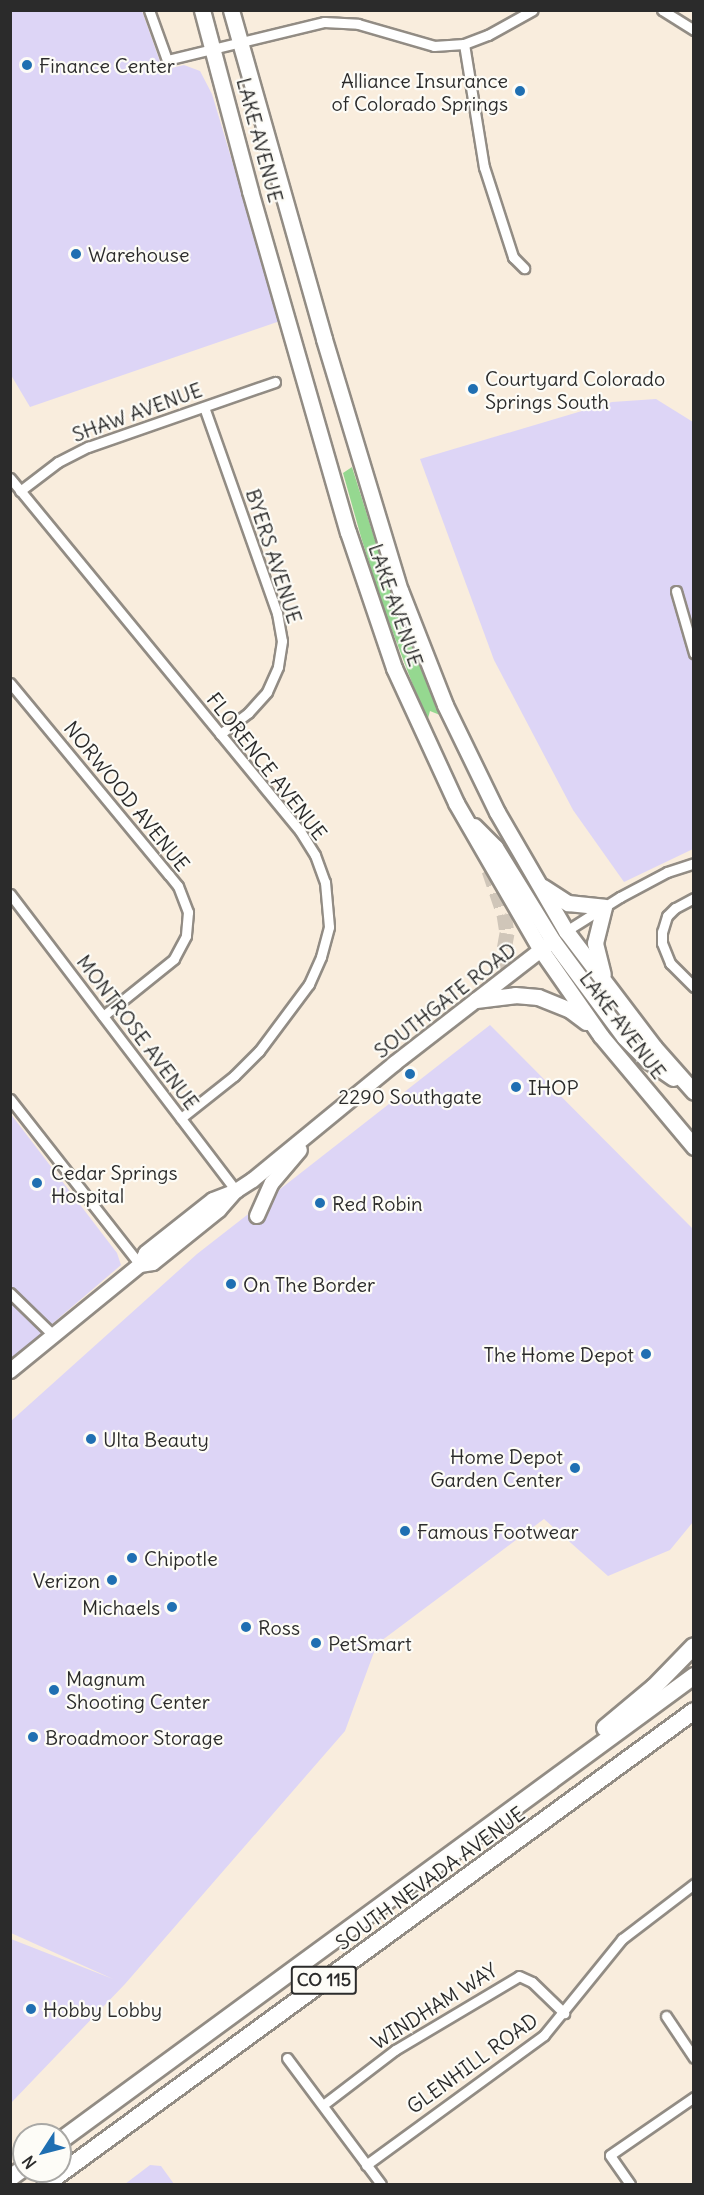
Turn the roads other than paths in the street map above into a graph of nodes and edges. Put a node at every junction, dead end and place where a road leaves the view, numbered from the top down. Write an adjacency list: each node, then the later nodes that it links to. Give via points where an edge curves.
1 (149, 10): 9 (street, via 167,60)
2 (202, 10): 9 (main road, LAKE AVENUE)
3 (231, 10): 7 (main road, LAKE AVENUE)
4 (533, 10): 8 (street)
5 (662, 10): 6 (street)
6 (693, 30)
7 (240, 42): 8 (street, via 324,22 357,24 434,45); 9 (street); 20 (main road, LAKE AVENUE, via 400,590 445,705)
8 (464, 44): 10 (street, via 484,166 513,257)
9 (213, 50): 25 (main road, LAKE AVENUE, via 250,191 372,607 402,688 461,813)
10 (524, 268)
11 (275, 382): 12 (street, SHAW AVENUE)
12 (204, 406): 14 (street, SHAW AVENUE, via 73,453); 18 (street, BYERS AVENUE, via 278,613 282,641 278,667 267,692)
13 (10, 478): 14 (street, FLORENCE AVENUE)
14 (21, 491): 18 (street, FLORENCE AVENUE)
15 (676, 591): 16 (street)
16 (693, 653)
17 (10, 683): 29 (street, NORWOOD AVENUE, via 169,875 184,899 188,924 174,959)
18 (220, 734): 33 (street, FLORENCE AVENUE, via 312,848 325,882 329,927 316,970 288,1016 245,1065)
19 (693, 863): 23 (street, SOUTHGATE ROAD, via 667,872)
20 (534, 879): 23 (main road, via 568,903); 24 (main road, LAKE AVENUE)
21 (10, 894): 29 (street, MONTROSE AVENUE)
22 (693, 898): 26 (street, via 667,915 662,932 670,963)
23 (604, 907): 24 (street, SOUTHGATE ROAD); 27 (main road, via 595,943 600,968)
24 (566, 932): 25 (street, SOUTHGATE ROAD); 27 (main road, LAKE AVENUE)
25 (547, 945): 28 (street, SOUTHGATE ROAD); 30 (main road, LAKE AVENUE); 31 (main road, via 624,1037 646,1059)
26 (693, 987)
27 (611, 991): 31 (main road, LAKE AVENUE)
28 (476, 1000): 30 (main road, via 515,994 538,998 570,1010); 34 (street, SOUTHGATE ROAD)
29 (103, 1016): 33 (street, MONTROSE AVENUE)
30 (595, 1028): 35 (main road, LAKE AVENUE)
31 (693, 1093)
32 (10, 1099): 38 (street)
33 (181, 1118): 36 (street, MONTROSE AVENUE)
34 (321, 1126): 36 (street, SOUTHGATE ROAD); 37 (street, via 272,1183)
35 (693, 1147)
36 (236, 1191): 38 (street, SOUTHGATE ROAD, via 219,1210 153,1263)
37 (257, 1216)
38 (140, 1265): 40 (street, SOUTHGATE ROAD)
39 (10, 1293): 40 (street)
40 (54, 1336): 41 (street, SOUTHGATE ROAD)
41 (10, 1371)
42 (693, 1646): 47 (highway, via 654,1687)
43 (693, 1676): 47 (highway, SOUTH NEVADA AVENUE / CO 115)
44 (693, 1711): 46 (highway, SOUTH NEVADA AVENUE / CO 115)
45 (693, 1724): 46 (highway)
46 (604, 1778): 57 (highway, SOUTH NEVADA AVENUE / CO 115)
47 (468, 1841): 55 (highway, SOUTH NEVADA AVENUE / CO 115)
48 (693, 1884): 49 (street, GLENHILL ROAD, via 630,1931)
49 (564, 2013): 54 (street, WINDHAM WAY, via 532,1982 519,1976 395,2050); 56 (street, GLENHILL ROAD, via 538,2039)
50 (666, 2016): 52 (street)
51 (287, 2058): 54 (street)
52 (693, 2058)
53 (693, 2097): 59 (street, via 610,2155)
54 (323, 2105): 56 (street)
55 (72, 2132)
56 (366, 2165): 58 (street)
57 (46, 2184)
58 (381, 2184)
59 (630, 2184)

